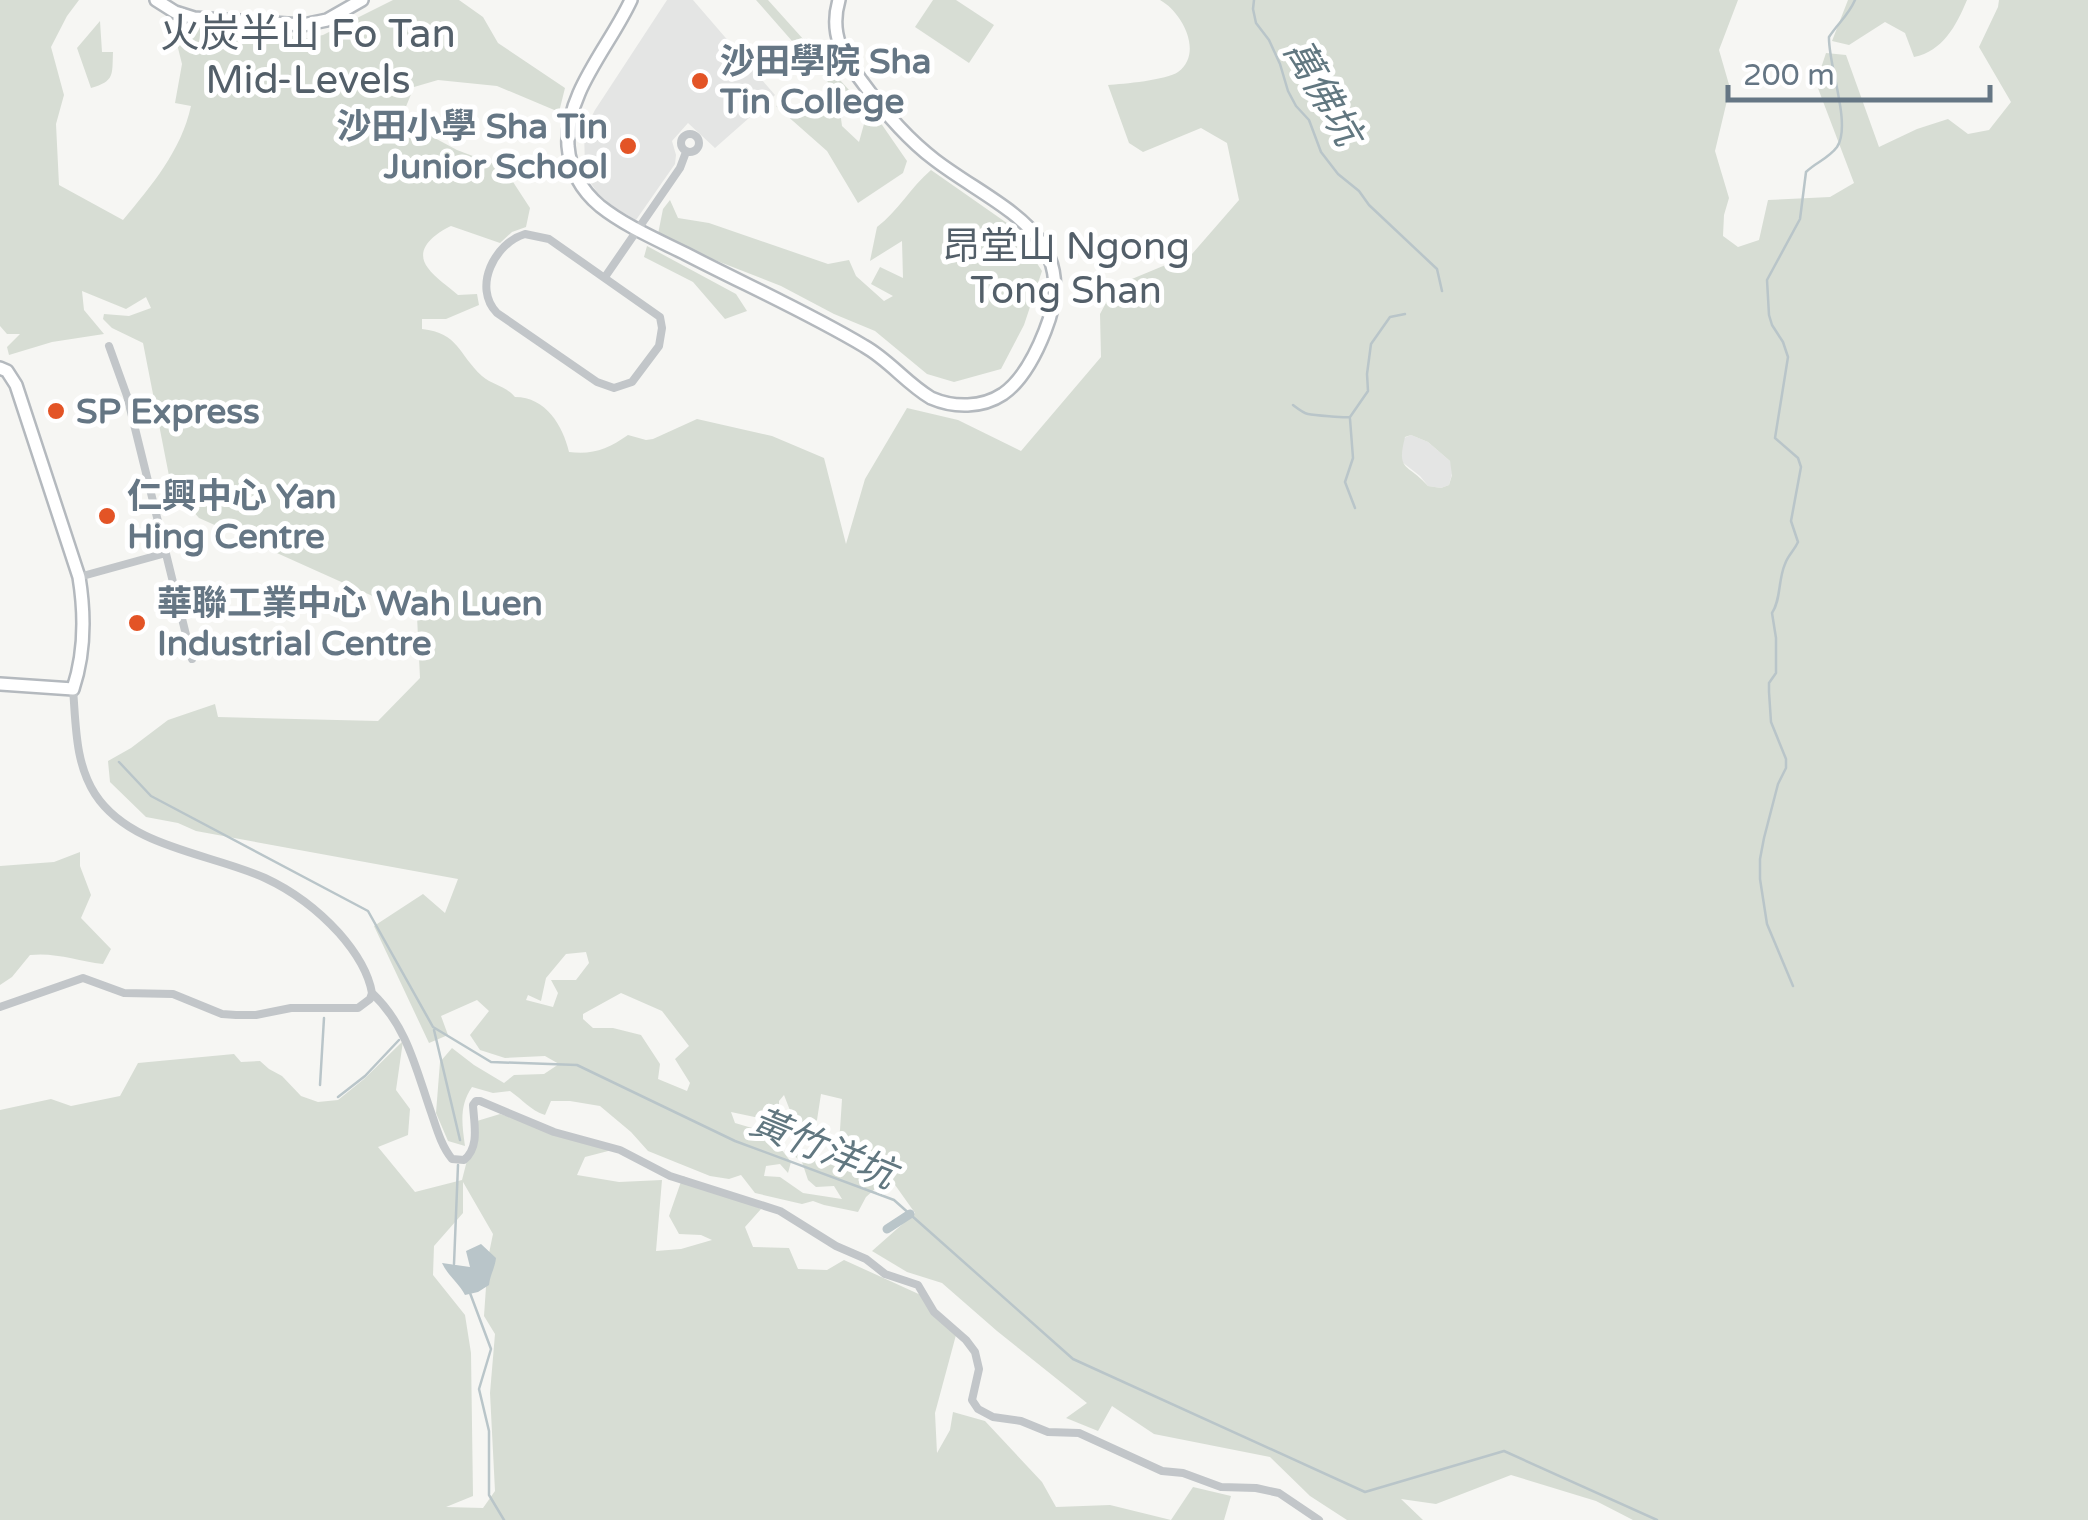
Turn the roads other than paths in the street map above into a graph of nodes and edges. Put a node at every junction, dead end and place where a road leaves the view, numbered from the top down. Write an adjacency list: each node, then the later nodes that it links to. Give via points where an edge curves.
1 (156, 0): 2 (street, via 194,18 303,25)
2 (362, 0)
3 (631, 0): 6 (street, via 579,95 568,147 586,192)
4 (838, 0): 6 (street, via 836,37 844,58 887,116 1021,220 1048,253 1052,313 1015,384 982,403 936,400 865,346)
5 (686, 152): 6 (street)
6 (638, 230): 7 (street)
7 (605, 277): 7 (street, via 549,239 525,234 508,243 485,288 497,313 597,382 623,387 659,346 662,328 660,317)
8 (109, 346): 10 (street)
9 (0, 368): 11 (street, via 16,385)
10 (166, 552): 11 (street); 12 (street)
11 (79, 576): 14 (street, via 81,664)
12 (192, 659)
13 (0, 684): 14 (street)
14 (73, 689): 15 (street, via 84,772 108,810 146,837 294,894 344,939)
15 (372, 993): 16 (street, via 358,1008 236,1015 173,994 124,993 83,978); 17 (street, via 407,1040 452,1159 472,1152 473,1105 480,1100 554,1132 620,1150 670,1176 780,1211 885,1274 918,1285 931,1309 975,1352 979,1370 972,1400 988,1415 1083,1434 1153,1468 1217,1486 1279,1492)
16 (0, 1007)
17 (1319, 1520)

